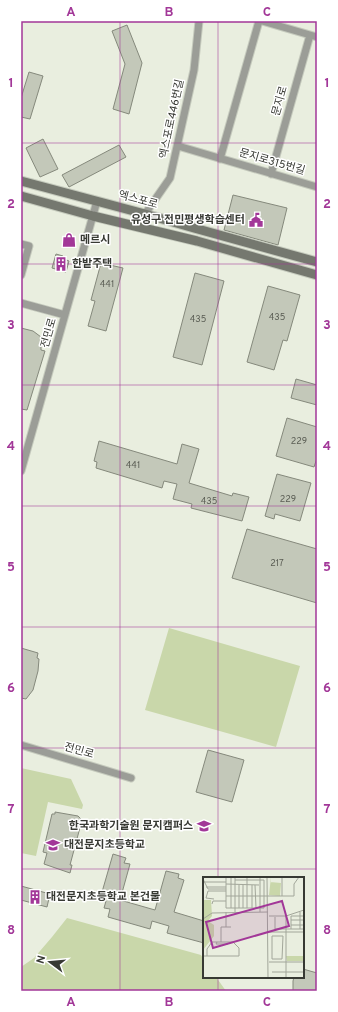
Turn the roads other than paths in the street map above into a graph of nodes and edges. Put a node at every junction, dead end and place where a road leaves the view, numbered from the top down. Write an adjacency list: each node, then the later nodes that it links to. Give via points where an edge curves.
1 (199, 21): 5 (street, 엑스포로446번길, via 194,70)
2 (259, 21): 6 (street)
3 (262, 21): 4 (street, 문지로)
4 (314, 36): 7 (street, 문지로)
5 (178, 146): 6 (street, 문지로315번길); 12 (street, 엑스포로446번길, via 170,178)
6 (220, 159): 7 (street, 문지로315번길)
7 (271, 174): 9 (street, 문지로315번길)
8 (21, 181): 11 (main road, 엑스포로)
9 (317, 187)
10 (21, 196): 13 (main road)
11 (97, 201): 12 (main road, 엑스포로); 13 (street, 전민로)
12 (145, 214): 15 (main road, 엑스포로)
13 (93, 216): 17 (main road, via 197,241); 19 (street, 전민로)
14 (21, 244): 16 (street, via 29,246)
15 (317, 262)
16 (21, 275)
17 (317, 275)
18 (21, 303): 19 (street)
19 (65, 315): 20 (street, 전민로)
20 (22, 467)
21 (21, 745): 22 (street, 전민로)
22 (131, 778)

